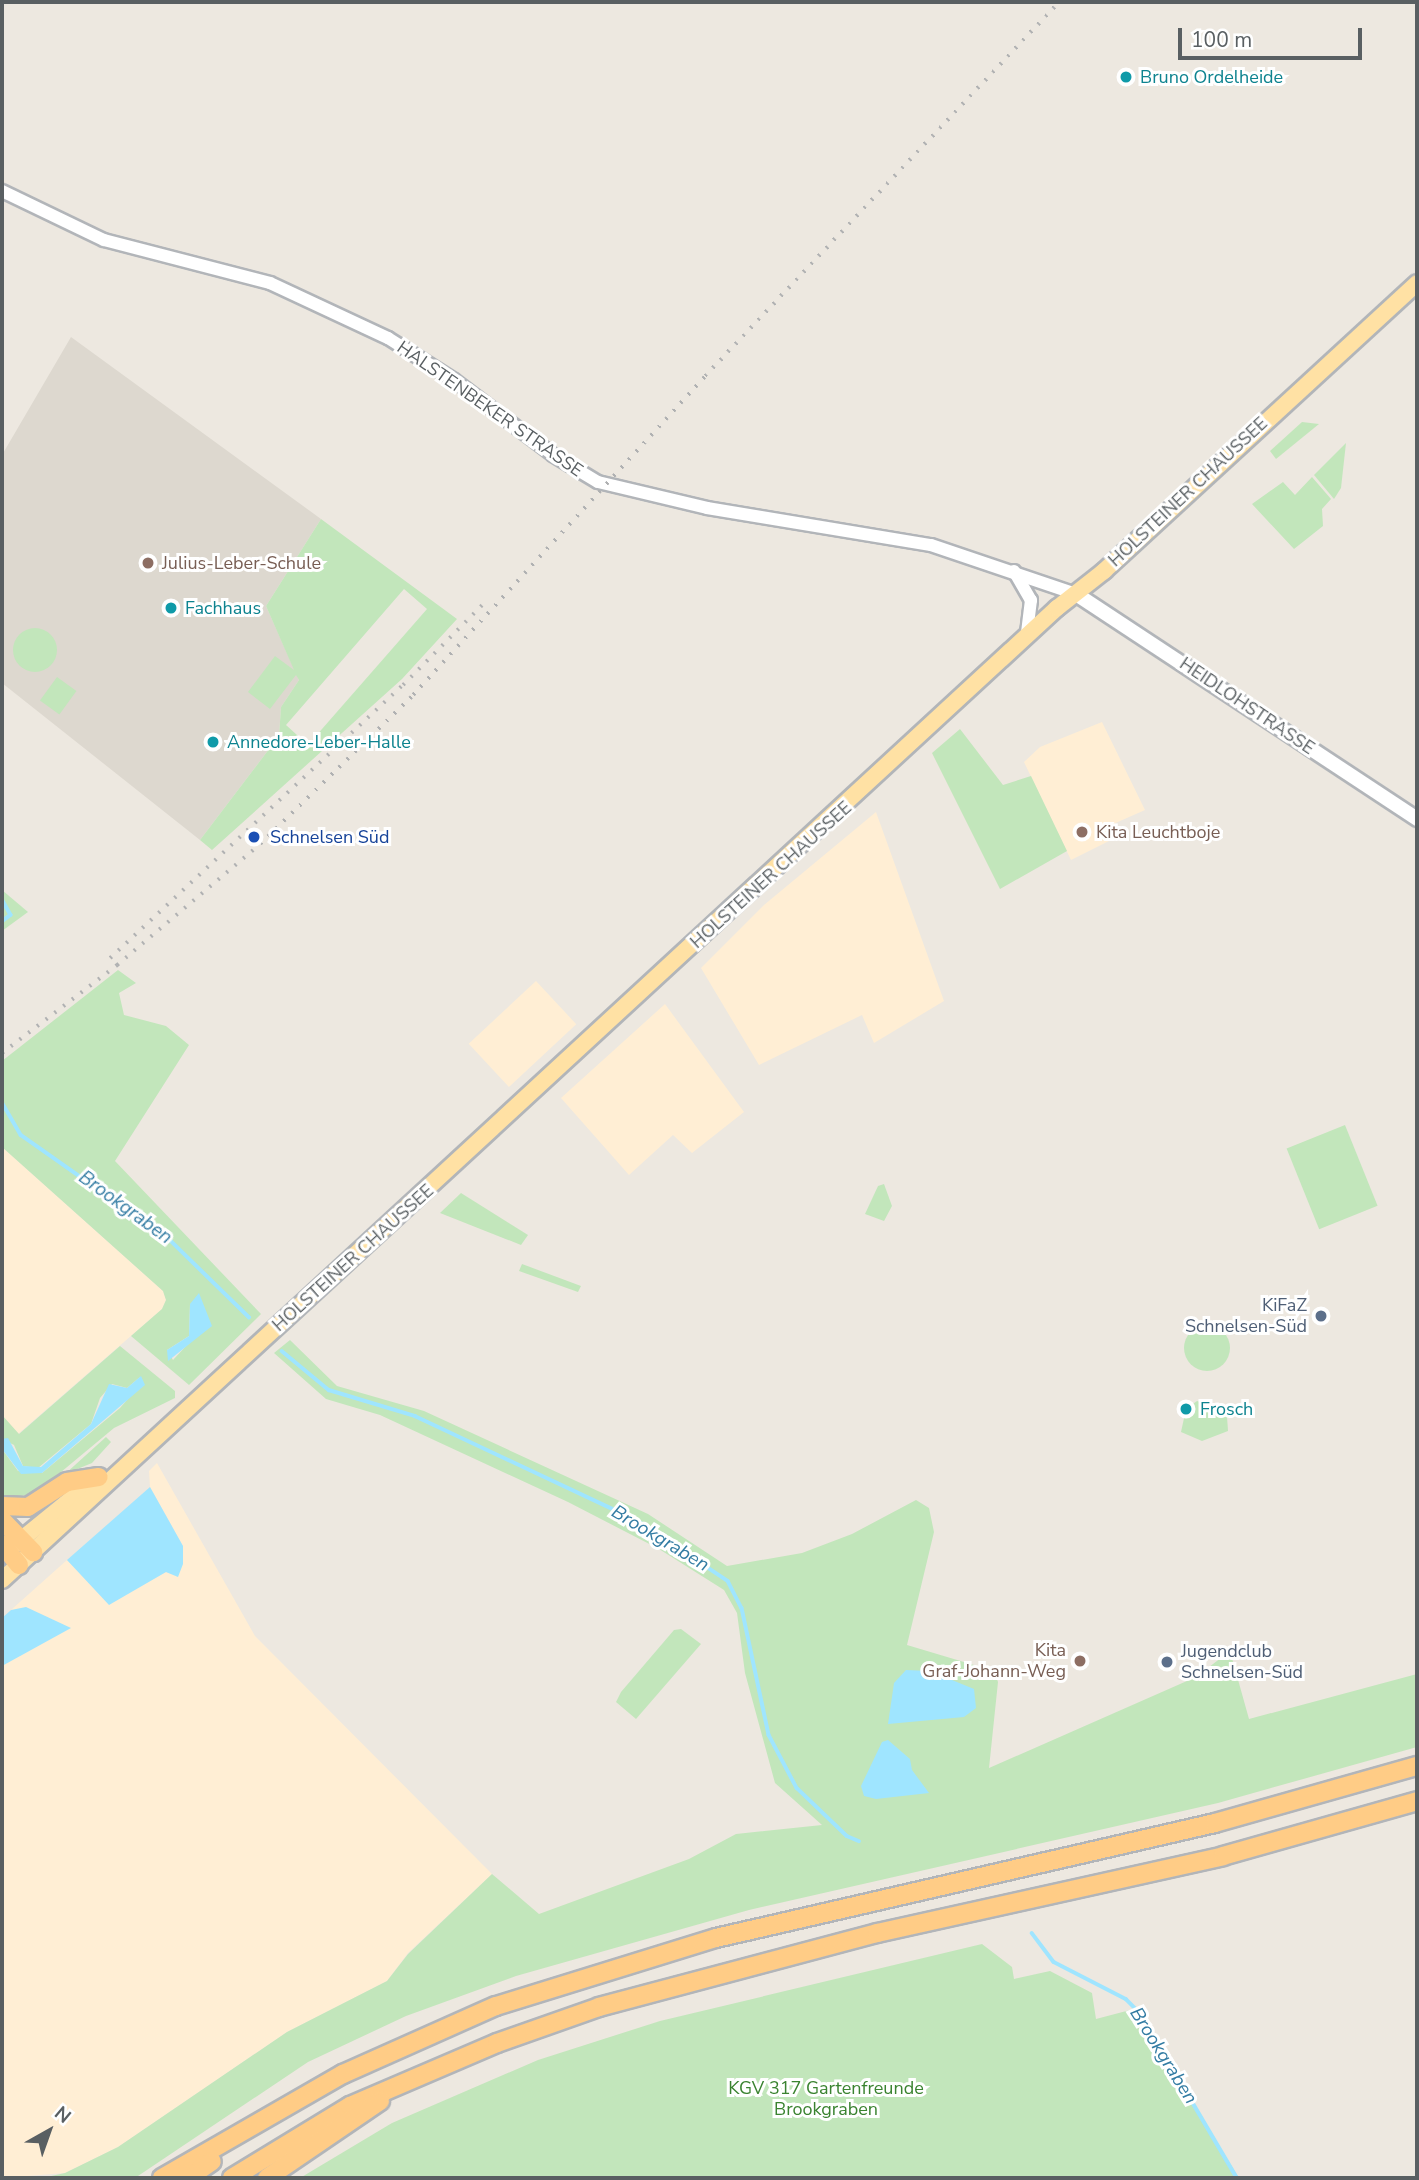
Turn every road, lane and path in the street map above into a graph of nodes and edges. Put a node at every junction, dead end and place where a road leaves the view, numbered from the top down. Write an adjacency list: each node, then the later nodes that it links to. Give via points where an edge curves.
1 (2, 191): 3 (street, HALSTENBEKER STRASSE, via 104,240 258,279 388,338 457,382 553,456 598,482 707,508 888,535)
2 (1417, 283): 4 (main road, HOLSTEINER CHAUSSEE)
3 (1013, 571): 4 (street, HALSTENBEKER STRASSE); 5 (street, via 1031,600)
4 (1076, 594): 5 (main road, HOLSTEINER CHAUSSEE); 6 (main road, HEIDLOHSTRASSE)
5 (1027, 635): 7 (main road, HOLSTEINER CHAUSSEE, via 384,1231)
6 (1417, 819)
7 (122, 1465): 8 (main road, HOLSTEINER CHAUSSEE); 11 (main road, HOLSTEINER CHAUSSEE)
8 (99, 1477): 9 (highway, via 67,1482 28,1507); 11 (main road, HOLSTEINER CHAUSSEE)
9 (2, 1506)
10 (2, 1520): 11 (highway)
11 (14, 1551): 12 (main road, HOLSTEINER CHAUSSEE)
12 (2, 1580)
13 (1417, 1766): 15 (highway, via 1215,1823 716,1938 496,2006)
14 (1417, 1801): 16 (highway, via 1223,1856 727,1970 545,2025)
15 (343, 2074): 17 (highway); 18 (highway, via 274,2115)
16 (405, 2083): 19 (highway, via 320,2122); 20 (highway)
17 (162, 2178)
18 (188, 2178)
19 (232, 2178)
20 (267, 2178)

